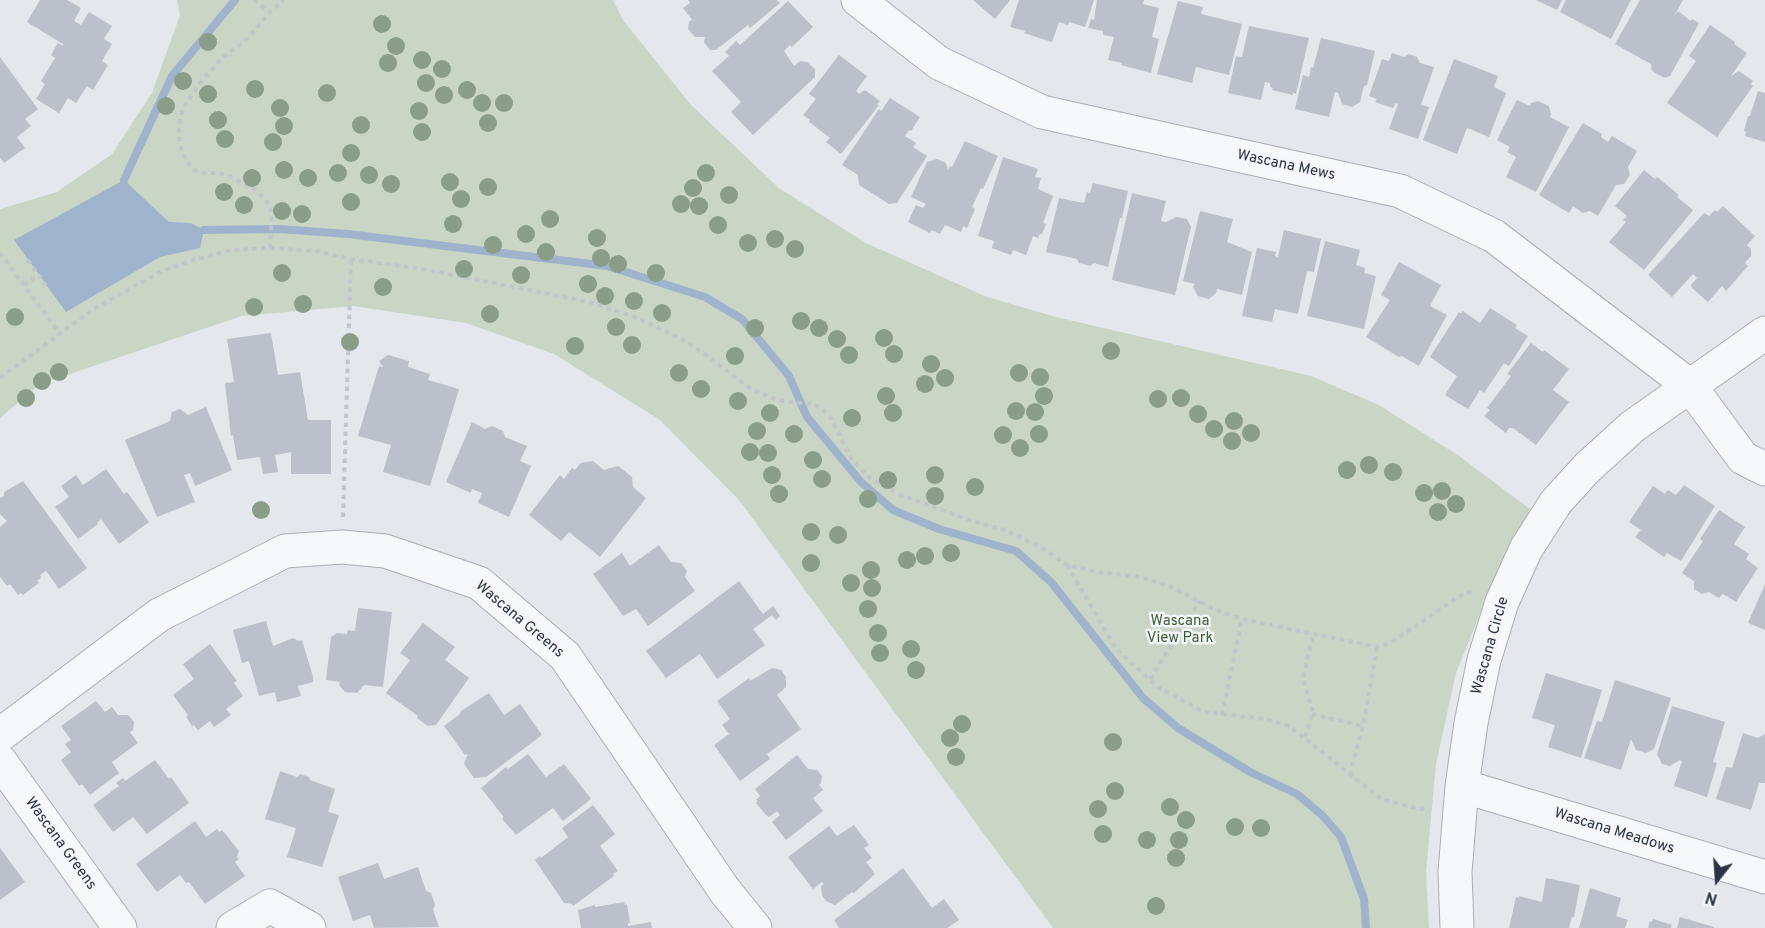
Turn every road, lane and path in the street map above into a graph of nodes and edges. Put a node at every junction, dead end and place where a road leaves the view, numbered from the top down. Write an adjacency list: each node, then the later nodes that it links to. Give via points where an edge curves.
1 (254, 0): 4 (path)
2 (284, 0): 4 (path)
3 (858, 0): 15 (street, Wascana Mews, via 939,63 1042,112 1400,191 1494,236)
4 (270, 12): 5 (path, via 201,82 185,105 179,135 181,149 195,170 232,177 255,190 269,204)
5 (270, 248): 7 (path, via 315,251); 13 (path, via 232,250 160,272 94,309)
6 (0, 253): 10 (path)
7 (351, 259): 17 (path); 18 (path, via 589,302 633,316 680,338 748,387 783,401 821,408 830,417 852,460 870,478 896,493 1005,530)
8 (28, 260): 9 (path)
9 (38, 275): 10 (path); 11 (path)
10 (24, 286): 13 (path)
11 (49, 290)
12 (1765, 333): 15 (street, Wascana Circle)
13 (60, 334): 14 (path)
14 (0, 378)
15 (1690, 386): 16 (street, via 1743,458); 20 (street, Wascana Circle, via 1632,427 1556,502 1526,549)
16 (1765, 469)
17 (342, 547): 28 (street, Wascana Greens, via 285,551 159,615); 35 (street, Wascana Greens, via 385,550 479,583 565,656)
18 (1067, 565): 19 (path, via 1140,577); 24 (path, via 1117,650)
19 (1200, 601): 21 (path); 24 (path)
20 (1502, 602): 23 (path, via 1466,592 1390,643); 32 (street, Wascana Circle, via 1484,660)
21 (1242, 620): 22 (path); 26 (path)
22 (1313, 634): 23 (path); 25 (path, via 1303,678)
23 (1377, 647): 27 (path)
24 (1150, 680): 26 (path, via 1181,701)
25 (1312, 714): 27 (path); 29 (path)
26 (1222, 715): 29 (path, via 1264,719 1289,726)
27 (1363, 726): 31 (path)
28 (0, 735)
29 (1305, 737): 31 (path)
30 (0, 760): 36 (street, Wascana Greens)
31 (1350, 775): 33 (path, via 1383,800)
32 (1462, 786): 33 (street, Wascana Circle); 34 (street, Wascana Meadows)
33 (1459, 818): 41 (street, Wascana Circle, via 1455,872)
34 (1765, 877)
35 (725, 891): 39 (street); 40 (street, Wascana Greens)
36 (120, 928)
37 (233, 928): 38 (street, via 270,906)
38 (309, 928)
39 (725, 928)
40 (755, 928)
41 (1457, 928)

